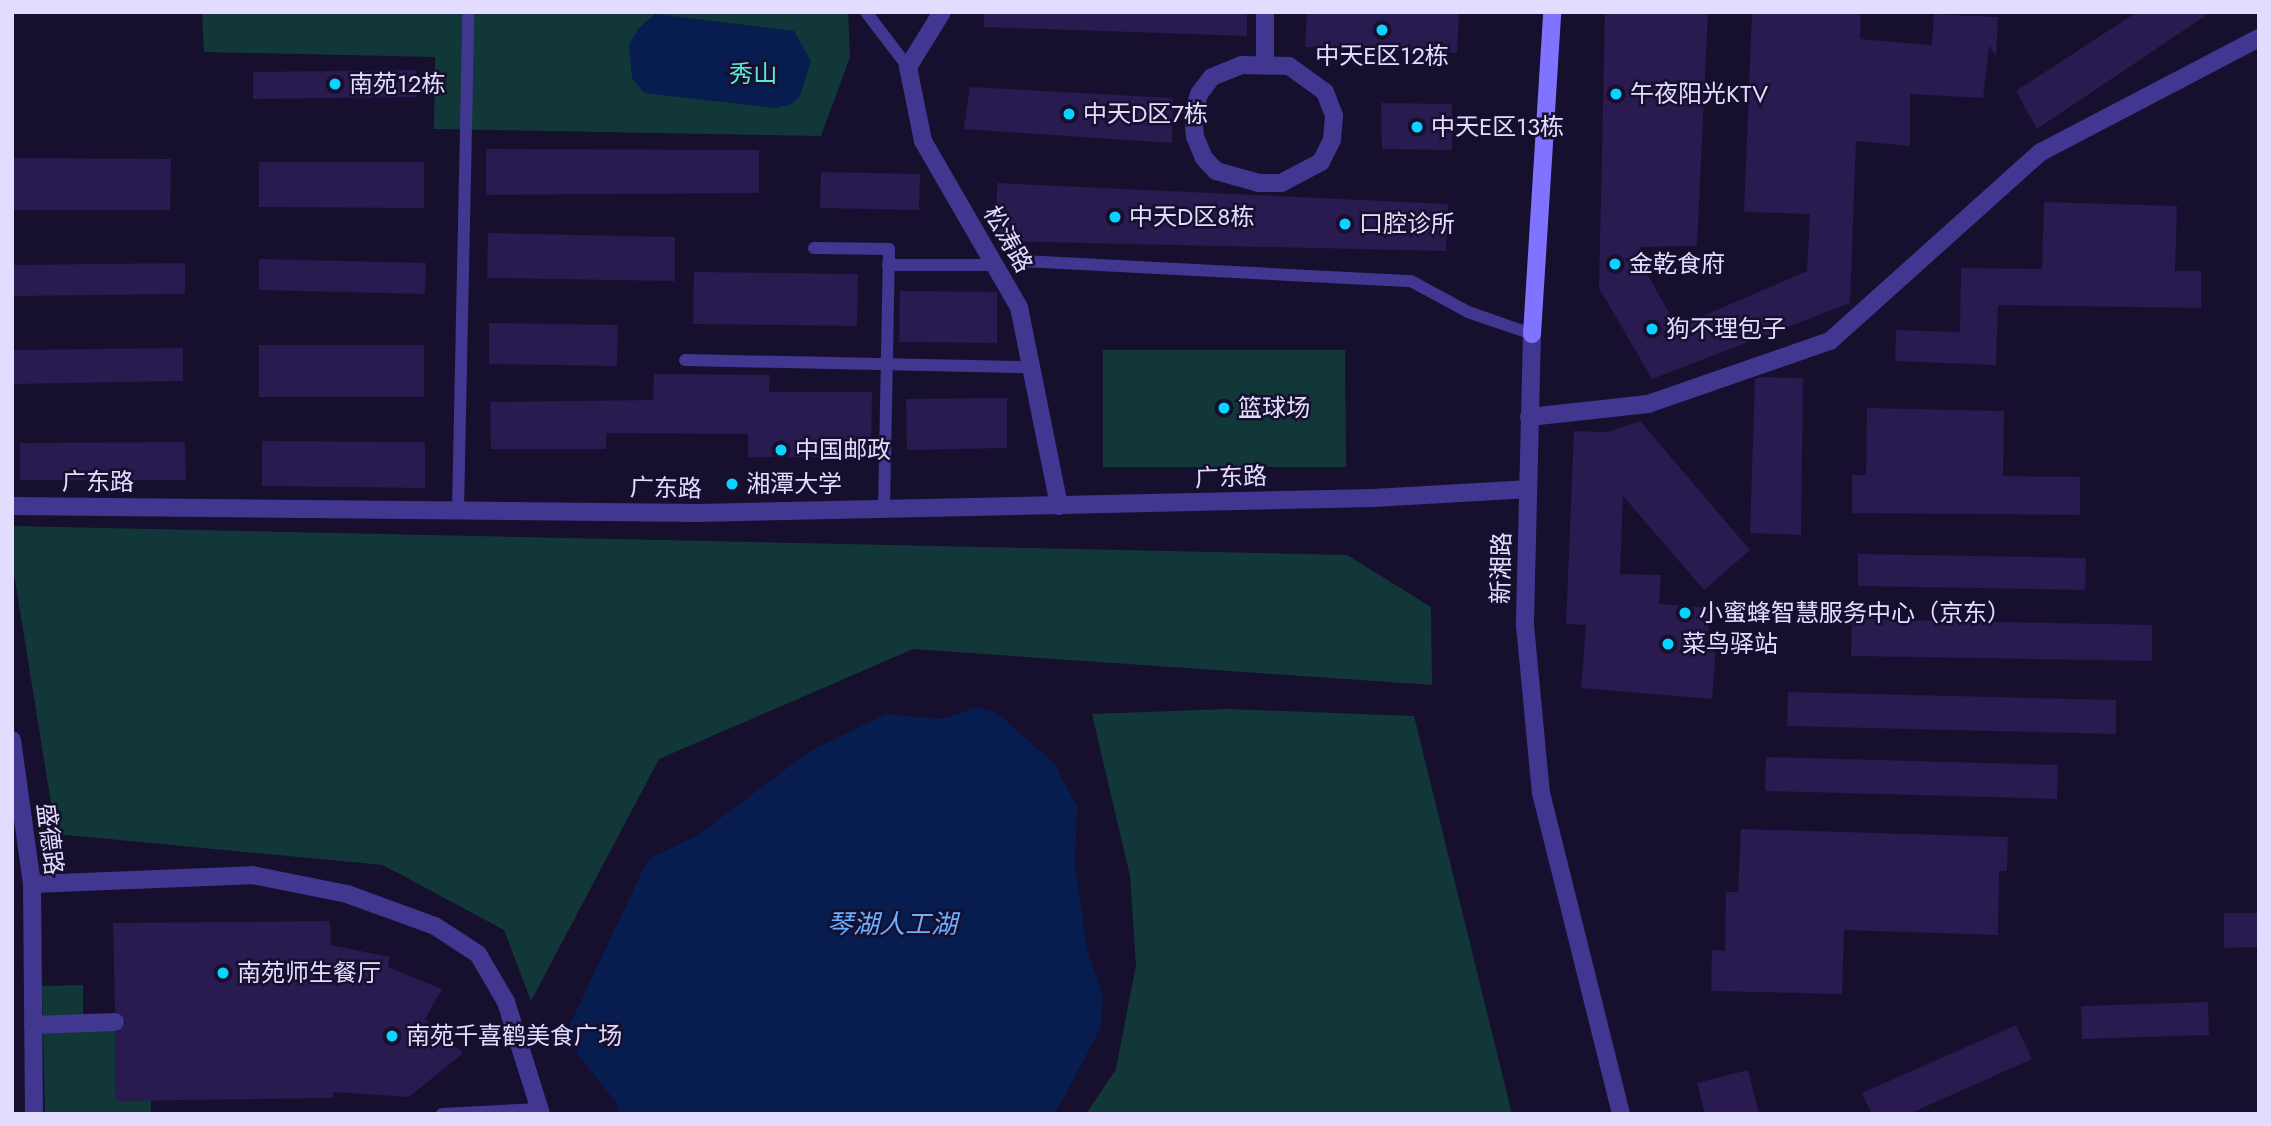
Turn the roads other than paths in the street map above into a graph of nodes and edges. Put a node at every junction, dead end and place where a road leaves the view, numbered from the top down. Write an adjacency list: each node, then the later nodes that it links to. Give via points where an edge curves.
1 (468, 12): 21 (lane)
2 (866, 12): 8 (lane)
3 (942, 12): 8 (street)
4 (1265, 12): 7 (street)
5 (1552, 12): 13 (main road, 新湘路)
6 (2259, 38): 17 (street, via 2041,152 1830,341 1648,404)
7 (1265, 65): 7 (street, via 1228,68 1212,77 1199,93 1195,138 1216,171 1236,179 1281,183 1321,162 1332,140 1334,116 1325,92 1308,77 1289,66)
8 (908, 67): 12 (street, 松涛路, via 923,141)
9 (814, 248): 11 (lane, via 889,250)
10 (1023, 261): 13 (lane, via 1411,281 1468,312)
11 (888, 265): 12 (lane); 15 (lane)
12 (995, 265): 16 (street, 松涛路, via 1018,307)
13 (1532, 334): 17 (street, 新湘路)
14 (685, 360): 15 (lane)
15 (887, 365): 16 (lane); 22 (lane)
16 (1031, 367): 20 (street, 松涛路)
17 (1530, 418): 18 (street, 新湘路)
18 (1528, 489): 20 (street, 广东路); 30 (street, 新湘路, via 1525,625 1541,793)
19 (12, 506): 21 (street, 广东路)
20 (1059, 506): 22 (street, 广东路)
21 (458, 509): 22 (street, 广东路)
22 (884, 510)
23 (12, 740): 24 (street, 盛德路)
24 (32, 884): 26 (street, 盛德路); 27 (street, via 252,875 347,894 435,926 478,954 506,1002)
25 (115, 1022): 26 (street)
26 (33, 1025): 28 (street, 盛德路)
27 (540, 1111): 29 (lane)
28 (34, 1114)
29 (442, 1114)
30 (1620, 1114)

